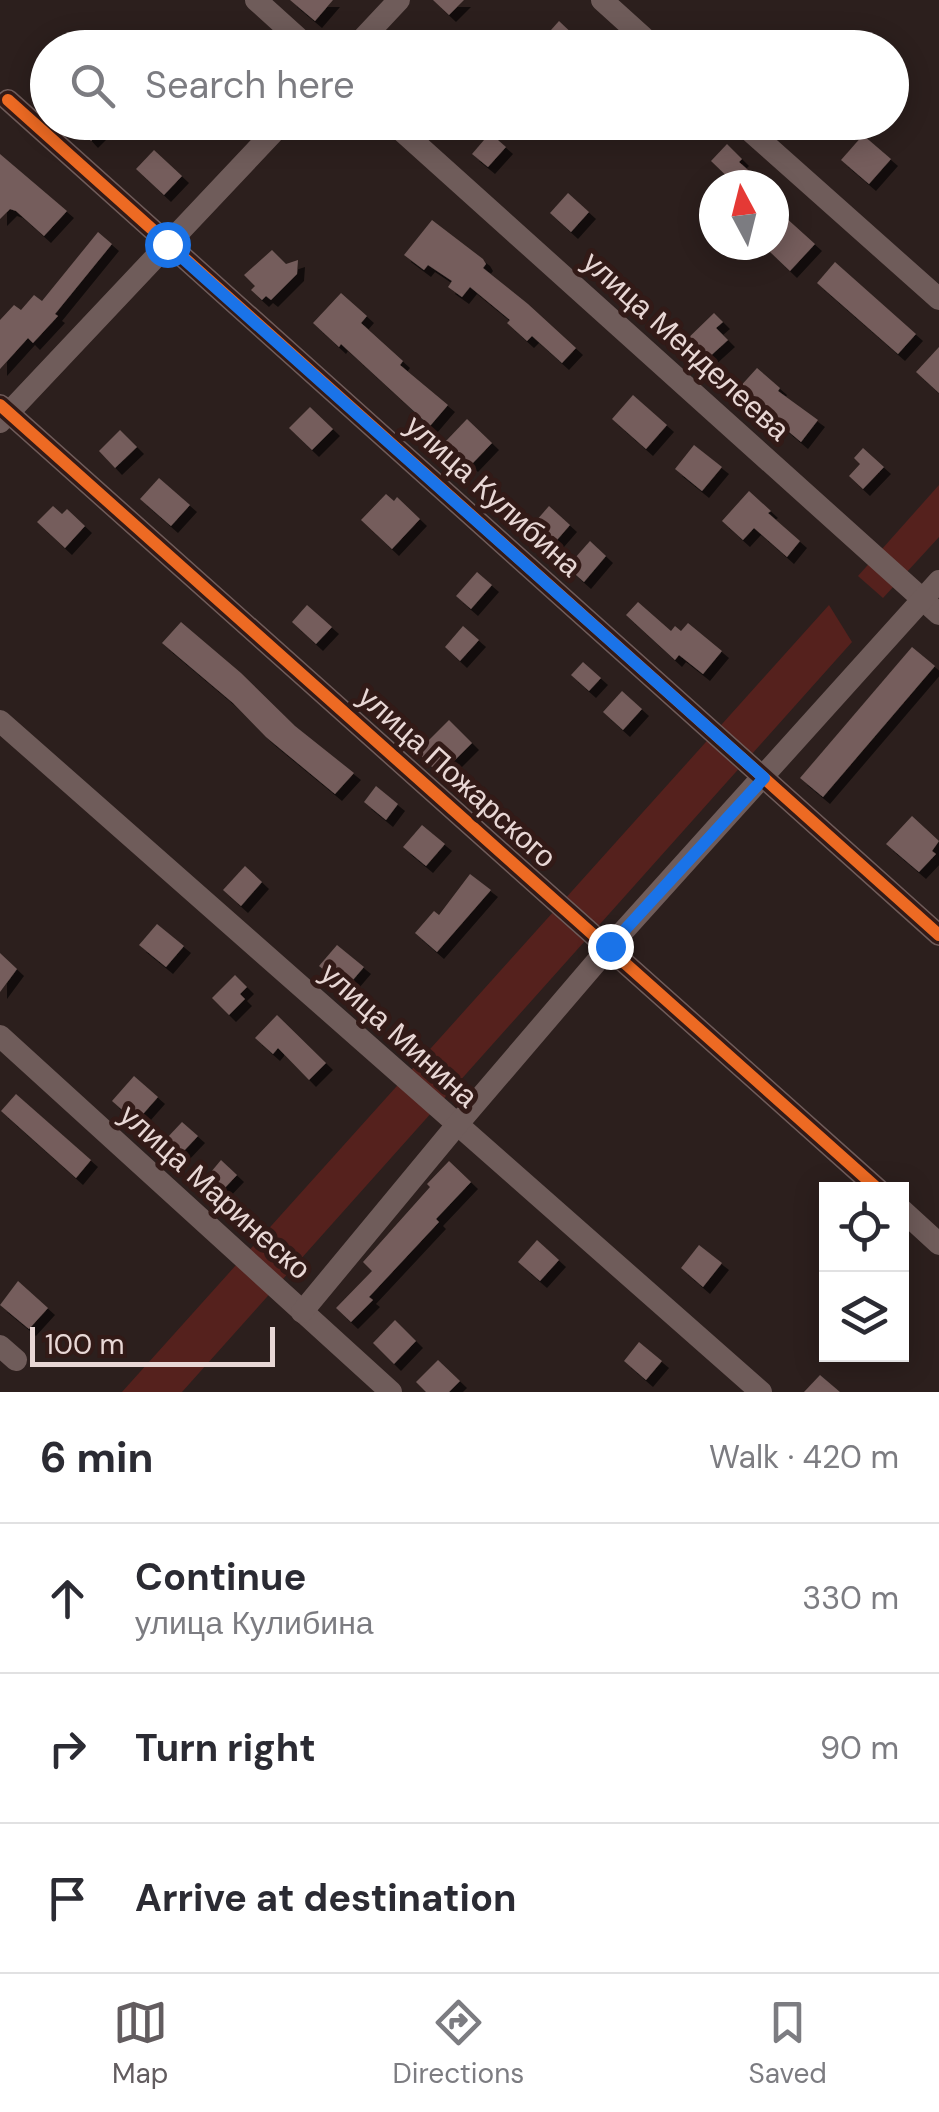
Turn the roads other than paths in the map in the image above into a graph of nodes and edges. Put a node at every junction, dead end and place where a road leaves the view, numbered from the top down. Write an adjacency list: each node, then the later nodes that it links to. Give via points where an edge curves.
1 (256, 0): 4 (street)
2 (399, 0): 5 (street)
3 (602, 0): 6 (street)
4 (289, 30)
5 (371, 30)
6 (636, 30)
7 (8, 100): 8 (street, улица Кулибина)
8 (30, 120)
9 (52, 140): 13 (street, улица Кулибина)
10 (266, 140): 13 (street)
11 (412, 140): 17 (street, улица Менделеева)
12 (760, 140): 14 (street)
13 (167, 244): 15 (street); 19 (street, улица Кулибина)
14 (939, 300)
15 (3, 414): 21 (street, улица Пожарского)
16 (939, 582): 17 (street)
17 (931, 607): 19 (street)
18 (0, 721): 23 (street, улица Минина)
19 (764, 778): 20 (street, улица Кулибина); 21 (street)
20 (939, 935)
21 (610, 946): 23 (street); 24 (street, улица Пожарского)
22 (0, 1036): 27 (street, улица Маринеско)
23 (456, 1126): 27 (street); 29 (street, улица Минина)
24 (870, 1182)
25 (909, 1216): 26 (street)
26 (939, 1244)
27 (302, 1312): 28 (street, улица Маринеско)
28 (391, 1392)
29 (761, 1392)

